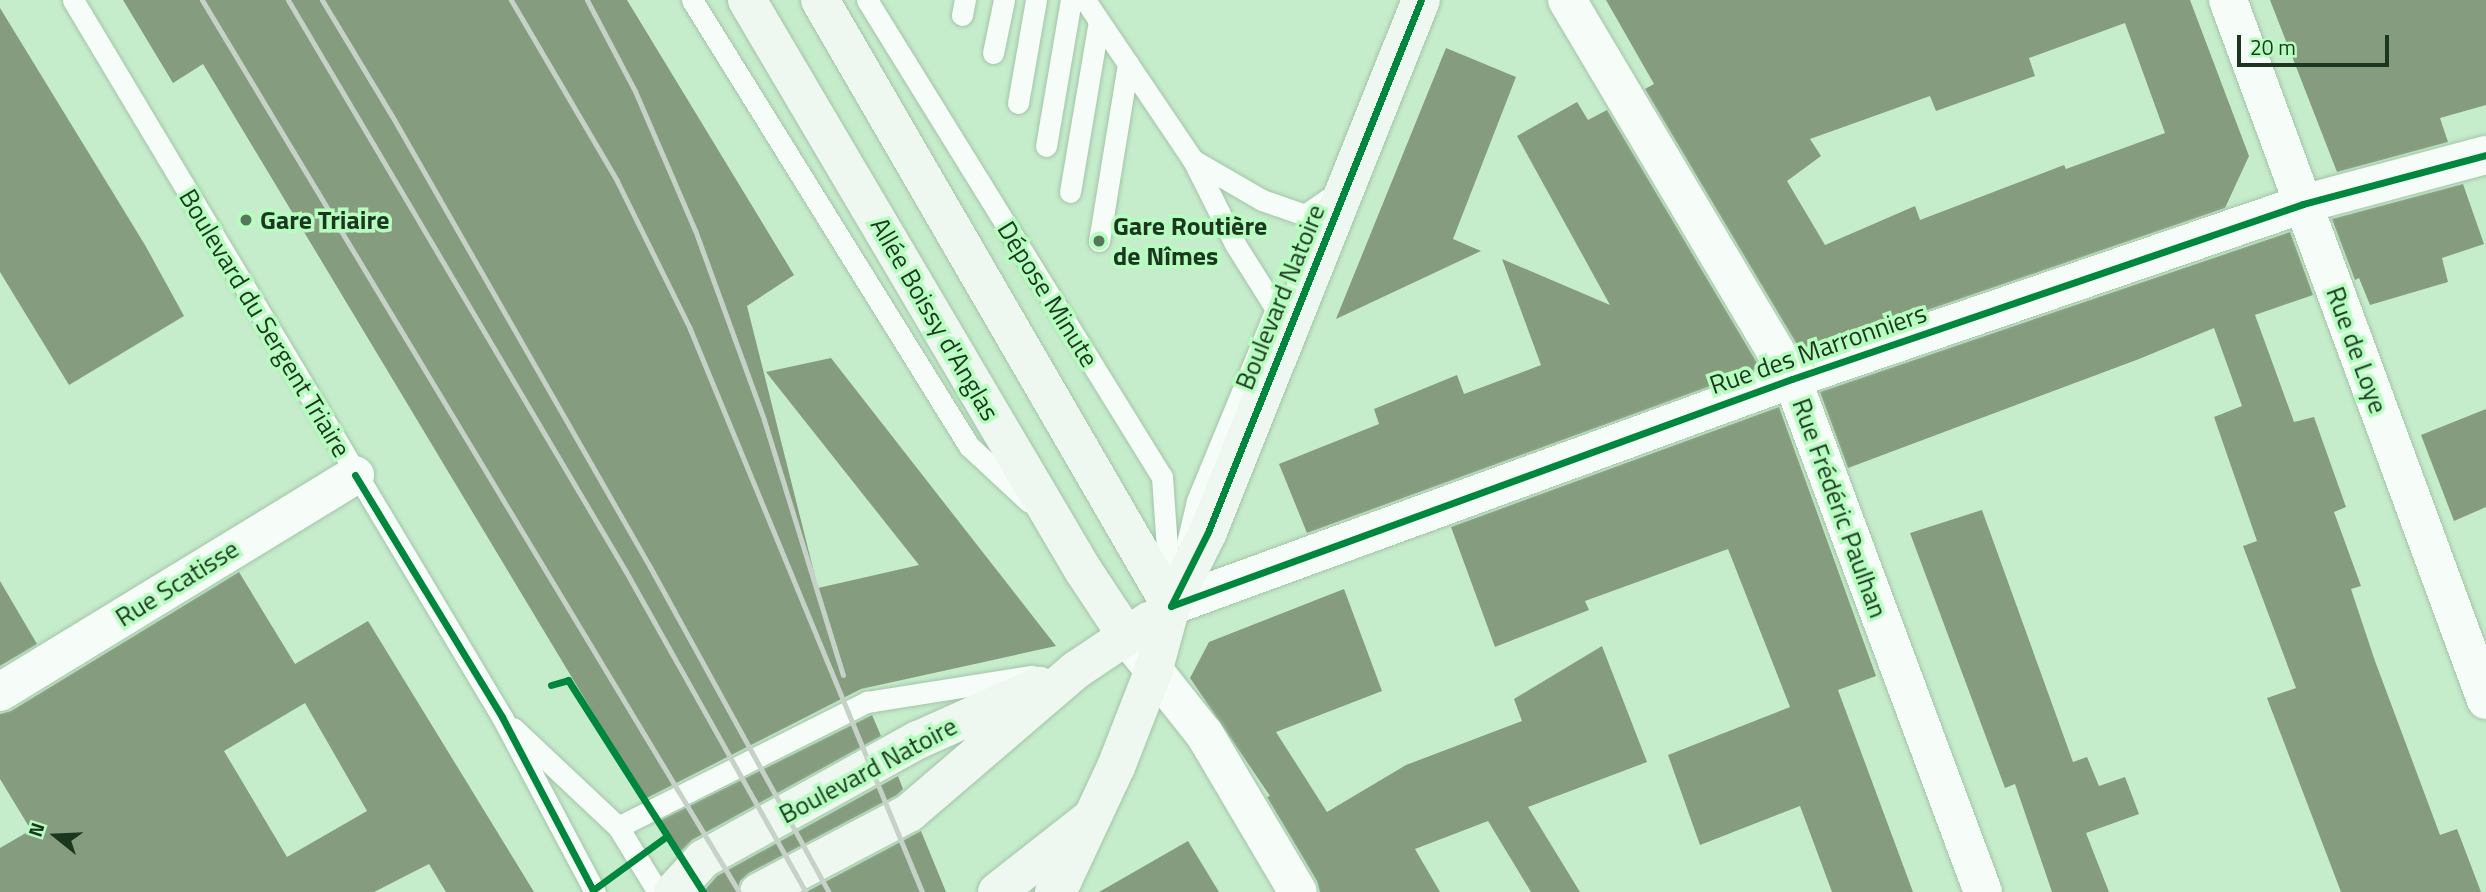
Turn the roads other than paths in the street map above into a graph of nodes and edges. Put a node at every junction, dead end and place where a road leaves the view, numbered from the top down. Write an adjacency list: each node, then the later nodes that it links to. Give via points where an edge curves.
1 (73, 0): 25 (lane, Boulevard du Sergent Triaire)
2 (692, 0): 26 (lane, via 969,446)
3 (747, 0): 26 (main road, Allée Boissy d'Anglas)
4 (820, 0): 27 (main road)
5 (867, 0): 27 (lane, Dépose Minute, via 1161,477)
6 (1004, 0): 14 (lane)
7 (1036, 0): 16 (lane)
8 (1071, 0): 17 (lane)
9 (1085, 0): 13 (lane)
10 (1421, 0): 20 (main road, Boulevard Natoire)
11 (1567, 0): 24 (street, Rue Frédéric Paulhan)
12 (2228, 0): 22 (street, Rue de Loye)
13 (1099, 21): 15 (lane); 21 (lane)
14 (993, 53)
15 (1128, 63): 19 (lane); 23 (lane)
16 (1018, 103)
17 (1046, 146)
18 (2486, 155): 22 (street, Rue des Marronniers)
19 (1193, 160): 20 (lane, via 1262,200 1305,215); 27 (lane, Boulevard Natoire, via 1235,244 1276,309 1197,501)
20 (1347, 185): 27 (main road, Boulevard Natoire, via 1208,532)
21 (1070, 192)
22 (2303, 204): 24 (street, Rue des Marronniers); 32 (street, Rue de Loye)
23 (1099, 241)
24 (1792, 380): 27 (street, Rue des Marronniers); 43 (street, Rue Frédéric Paulhan)
25 (355, 475): 31 (street, Rue Scatisse); 33 (lane, Boulevard du Sergent Triaire)
26 (1058, 528): 28 (main road, Allée Boissy d'Anglas)
27 (1171, 606): 28 (main road, Boulevard Natoire); 30 (main road, Boulevard Natoire)
28 (1126, 635): 29 (main road, Boulevard Natoire); 30 (street)
29 (1076, 670): 35 (lane, via 867,702); 38 (main road, Boulevard Natoire, via 870,766 703,859); 39 (main road, Boulevard Natoire, via 909,813)
30 (1153, 672): 34 (main road, Boulevard Natoire); 42 (street, via 1205,735)
31 (0, 692)
32 (2486, 700)
33 (502, 717): 35 (lane, Boulevard du Sergent Triaire); 36 (lane, Boulevard du Sergent Triaire)
34 (1091, 818): 40 (main road, Boulevard Natoire); 41 (main road)
35 (618, 827): 37 (lane, Boulevard du Sergent Triaire)
36 (595, 892)
37 (657, 892)
38 (674, 892)
39 (759, 892)
40 (997, 892)
41 (1054, 892)
42 (1298, 892)
43 (1983, 892)

